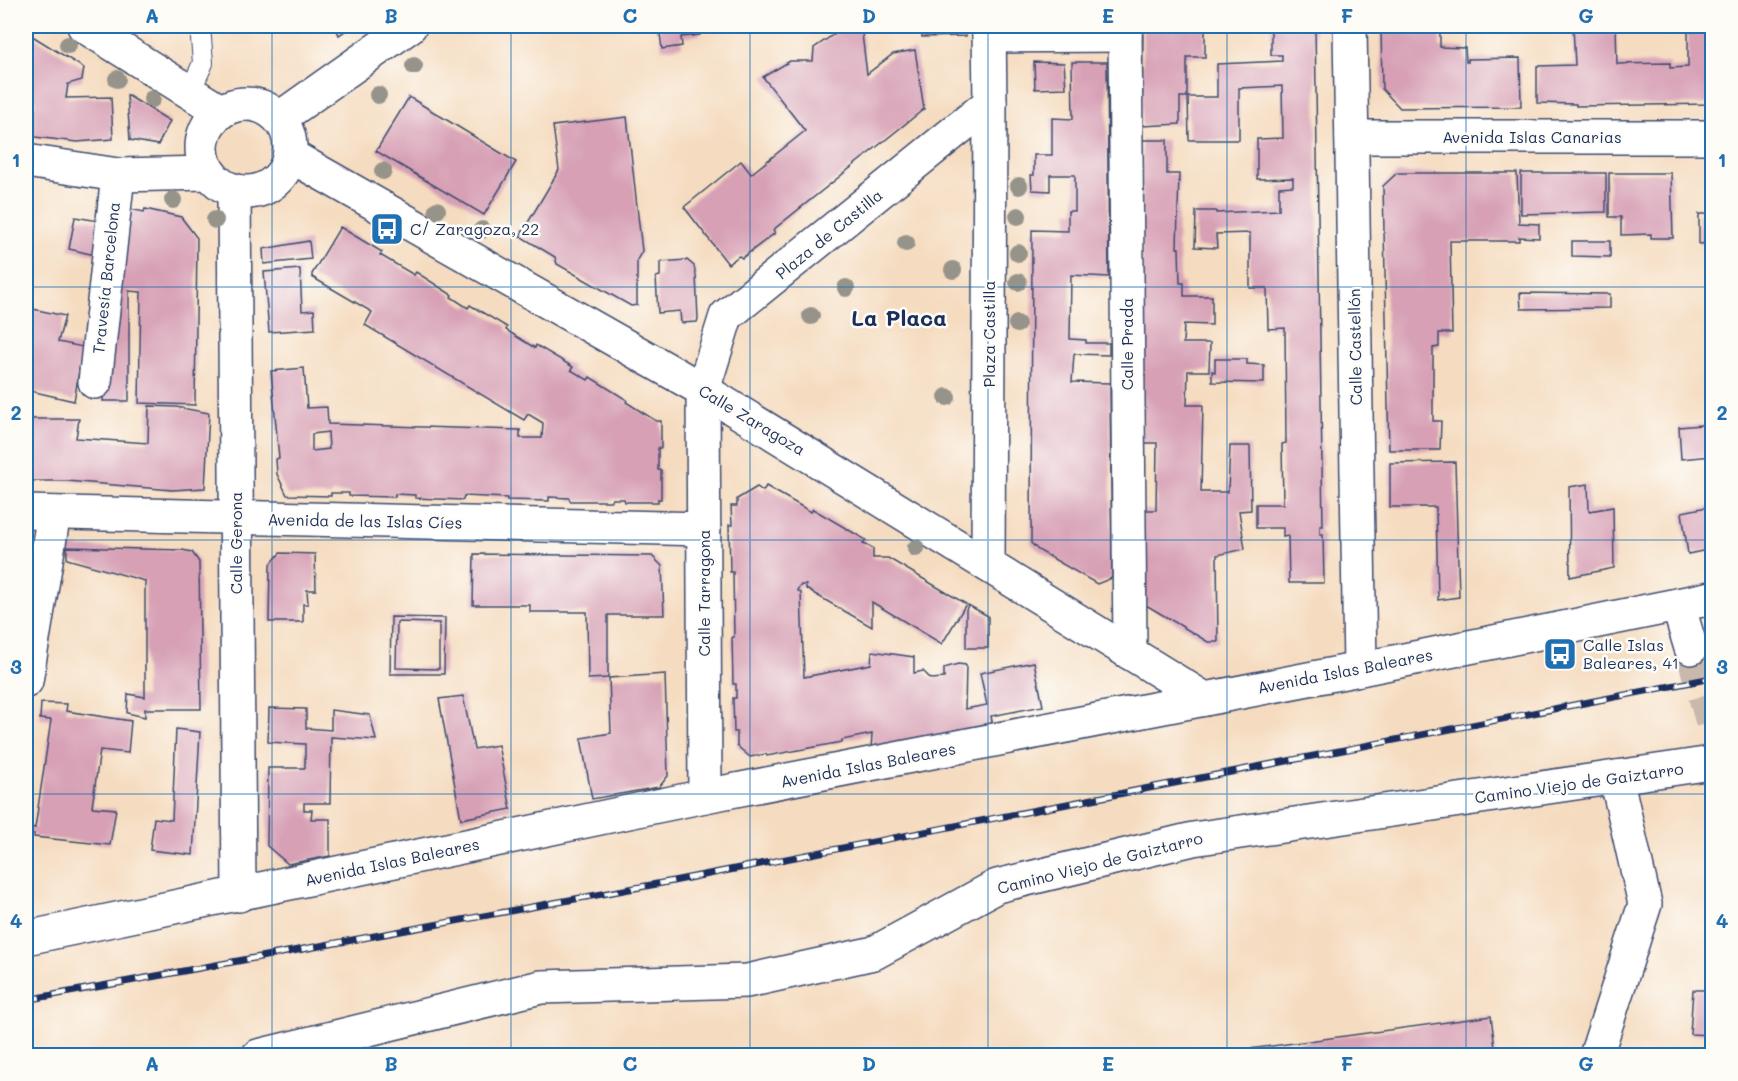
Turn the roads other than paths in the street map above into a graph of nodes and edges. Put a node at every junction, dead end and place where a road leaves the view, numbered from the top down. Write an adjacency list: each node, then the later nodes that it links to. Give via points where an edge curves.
1 (84, 26): 7 (street)
2 (200, 26): 7 (lane, via 203,63)
3 (410, 26): 10 (street)
4 (1350, 26): 11 (street, Calle Castellón)
5 (1125, 30): 6 (street, Calle Prada); 26 (street, Calle Prada)
6 (989, 31): 8 (street, Plaza Castilla)
7 (190, 92): 9 (street)
8 (990, 103): 18 (street, Plaza de Castilla, via 726,316); 22 (street, Plaza Castilla)
9 (220, 111): 10 (street, via 245,103 268,109); 16 (street, via 202,138 202,156)
10 (280, 118): 13 (street, via 289,135)
11 (1352, 137): 12 (street, Avenida Islas Canarias); 27 (street, Calle Castellón)
12 (1713, 137)
13 (291, 156): 16 (street, via 282,176 260,190); 18 (street, Calle Zaragoza)
14 (26, 161): 15 (street)
15 (118, 175): 16 (street); 17 (street, Travesía Barcelona)
16 (221, 182): 20 (street, Calle Gerona)
17 (95, 382)
18 (703, 390): 21 (street, Calle Tarragona); 22 (street, Calle Zaragoza)
19 (40, 513): 20 (street, Avenida de las Islas Cíes); 28 (street)
20 (236, 518): 21 (street, Avenida de las Islas Cíes); 33 (street, Calle Gerona)
21 (704, 529): 32 (street, Calle Tarragona)
22 (987, 565): 26 (street, Calle Zaragoza)
23 (1713, 598): 24 (street, Avenida Islas Baleares)
24 (1678, 605): 25 (street); 27 (street, Avenida Islas Baleares)
25 (1691, 648)
26 (1130, 653): 29 (street, Calle Zaragoza)
27 (1360, 669): 29 (street, Avenida Islas Baleares)
28 (26, 681)
29 (1205, 699): 32 (street, Avenida Islas Baleares)
30 (1713, 764): 31 (street, Camino Viejo de Gaiztarro)
31 (1616, 777): 35 (street, Camino Viejo de Gaiztarro, via 1193,839 997,886 874,953 747,981 541,987); 36 (street, via 1645,904)
32 (705, 796): 33 (street, Avenida Islas Baleares)
33 (239, 895): 34 (street, Avenida Islas Baleares)
34 (26, 938)
35 (258, 1056)
36 (1596, 1056)

